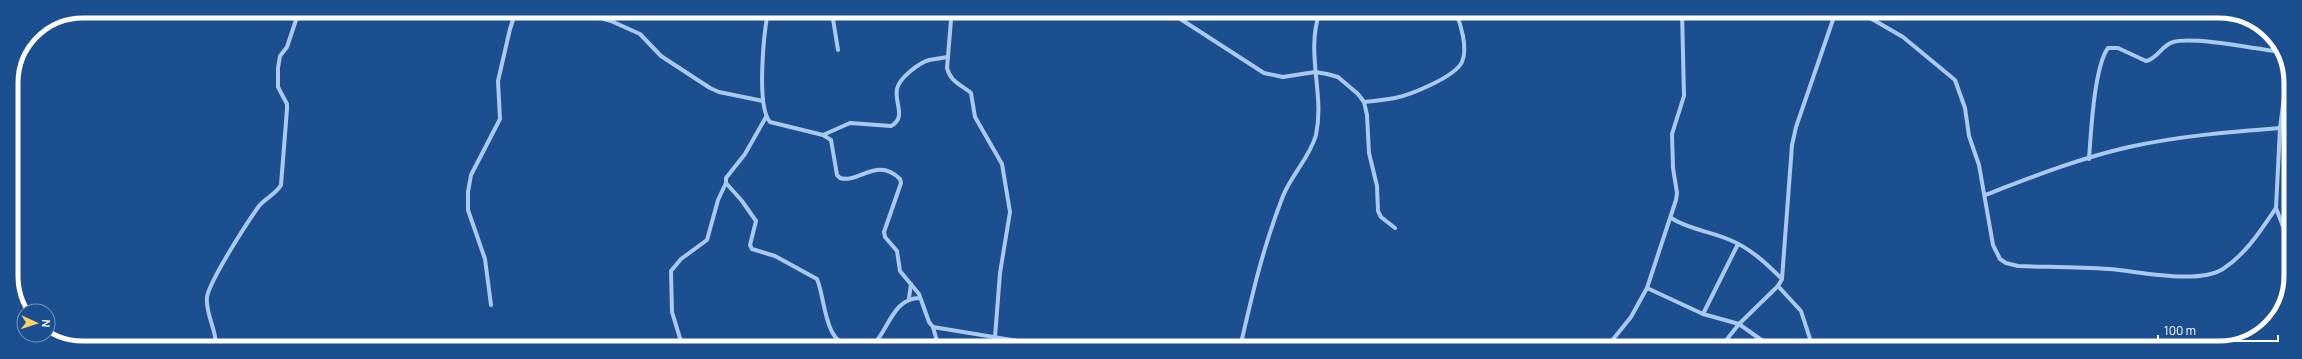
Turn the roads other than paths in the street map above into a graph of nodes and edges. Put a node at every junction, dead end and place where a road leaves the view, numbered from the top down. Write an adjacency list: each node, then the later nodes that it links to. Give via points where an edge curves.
1 (297, 18): 46 (street, via 287,47 280,56 278,68 278,87 287,104 281,185 261,204 242,231 208,294 208,309)
2 (514, 18): 41 (street, via 498,81 500,119 471,175 468,192 468,210 485,259)
3 (599, 18): 14 (street)
4 (615, 18): 14 (street)
5 (767, 18): 20 (street)
6 (832, 18): 15 (street)
7 (949, 18): 17 (street, via 951,32)
8 (1179, 18): 18 (street, via 1264,73 1283,77)
9 (1319, 18): 18 (street, via 1313,50)
10 (1457, 18): 21 (street, via 1464,55 1455,70 1435,82 1396,98)
11 (1682, 18): 31 (street, via 1684,96 1672,134 1677,193)
12 (1834, 18): 35 (street, via 1794,139)
13 (1869, 18): 29 (street, via 1903,37 1955,80 1965,108 1969,136 1979,165)
14 (611, 22): 20 (street, via 640,34 661,56 710,88)
15 (838, 50)
16 (2276, 51): 27 (street, via 2181,40 2164,46 2151,60 2146,61 2118,48 2108,48 2097,88)
17 (948, 57): 24 (street, via 922,64 899,83 897,95 900,113 896,123 891,126 850,123); 45 (street, via 949,76 953,82 971,93 975,117 998,154 1004,171 1010,212 1000,273)
18 (1315, 72): 21 (street, via 1338,78 1349,85); 52 (street, via 1319,110 1315,136 1310,150 1284,194 1264,246)
19 (2284, 97): 23 (street)
20 (763, 101): 22 (street)
21 (1364, 102): 32 (street, via 1369,153 1377,186 1378,211 1381,218)
22 (766, 117): 25 (street, via 770,122); 28 (street, via 746,154 728,174)
23 (2280, 128): 27 (street, via 2168,140); 30 (street)
24 (835, 129): 25 (street); 26 (street)
25 (823, 135): 26 (street)
26 (831, 140): 36 (street, via 835,168 840,178 878,170 900,179 901,183 884,232 897,251 900,271)
27 (2089, 159): 29 (street)
28 (726, 183): 47 (street, via 718,200 707,240 680,259 671,271 672,312); 48 (street, via 756,220 750,240 752,249 775,256 817,279 825,314)
29 (1985, 195): 30 (street, via 1993,245 2000,259 2006,263 2018,266 2109,269 2191,276 2207,275 2222,270 2254,240)
30 (2276, 208): 33 (street)
31 (1671, 218): 34 (street, via 1692,229); 38 (street)
32 (1395, 228)
33 (2284, 229)
34 (1738, 244): 35 (street); 42 (street)
35 (1782, 279): 37 (street)
36 (911, 284): 39 (street); 40 (street)
37 (1778, 286): 43 (street); 56 (street, via 1801,312)
38 (1648, 288): 42 (street); 53 (street, via 1631,317)
39 (910, 298): 40 (street); 49 (street, via 893,314)
40 (920, 298): 44 (street)
41 (491, 305)
42 (1703, 314): 43 (street)
43 (1740, 324): 54 (street); 55 (street)
44 (933, 327): 45 (street); 50 (street)
45 (995, 337): 51 (street)
46 (216, 341)
47 (681, 341)
48 (839, 341)
49 (877, 341)
50 (937, 341)
51 (1018, 341)
52 (1242, 341)
53 (1612, 341)
54 (1726, 341)
55 (1764, 341)
56 (1811, 341)

